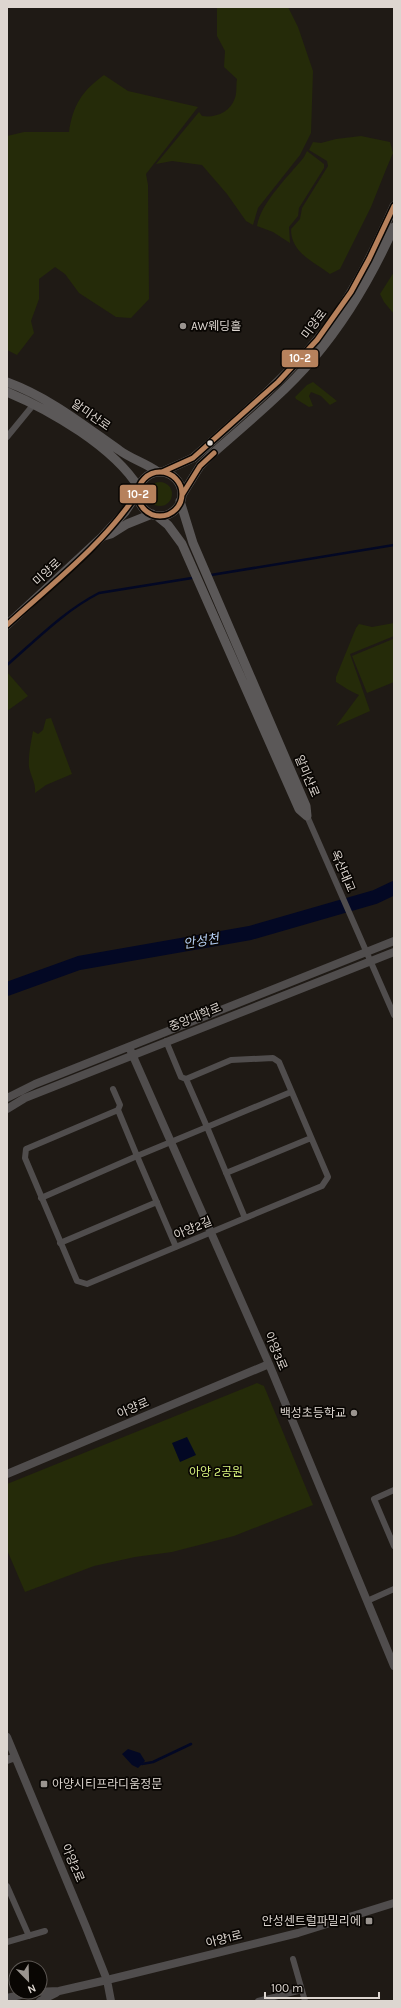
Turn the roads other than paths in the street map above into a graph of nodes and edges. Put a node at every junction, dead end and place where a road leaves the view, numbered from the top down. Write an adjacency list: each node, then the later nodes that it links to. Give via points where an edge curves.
1 (394, 206): 7 (main road, 미양로, via 354,289 318,339 295,365 193,458)
2 (394, 226): 9 (main road, 미양로, via 361,294 335,332 313,360 285,388 211,455 189,481)
3 (7, 382): 7 (main road, 알미산로, via 21,387 72,416 120,451)
4 (7, 392): 5 (main road, 알미산로)
5 (34, 404): 6 (street); 8 (main road, 알미산로, via 70,425 107,453 130,474)
6 (7, 437)
7 (160, 472): 8 (main road, via 150,474); 9 (main road, via 172,476 179,484)
8 (138, 490): 10 (main road, via 139,501 144,509); 11 (main road, 미양로, via 125,512)
9 (181, 498): 10 (main road, via 171,512); 13 (main road, 알미산로, via 192,543 296,780)
10 (154, 515): 11 (main road, 미양로); 13 (main road, 알미산로, via 168,525 182,544 299,809)
11 (102, 536): 12 (main road, 미양로)
12 (7, 625)
13 (307, 816): 15 (street, 옥산대교)
14 (394, 941): 15 (street, 중앙대학로)
15 (366, 952): 17 (street); 20 (street, 중앙대학로)
16 (394, 952): 17 (street, 중앙대학로)
17 (370, 962): 18 (street); 19 (street, 중앙대학로)
18 (394, 1015)
19 (166, 1041): 21 (street, 중앙대학로); 22 (street, via 181,1077)
20 (129, 1046): 21 (street, 아양3로); 25 (street, 중앙대학로)
21 (133, 1054): 26 (street, 중앙대학로, via 26,1098); 30 (street, 아양3로)
22 (186, 1079): 24 (street, 아양2길, via 231,1060 273,1058 278,1062); 28 (street)
23 (113, 1089): 27 (street, via 120,1105)
24 (291, 1092): 28 (street); 29 (street, 아양2길)
25 (7, 1098)
26 (7, 1109)
27 (118, 1110): 31 (street); 33 (street, 아양2길, via 26,1150 25,1158)
28 (207, 1127): 30 (street); 32 (street)
29 (311, 1138): 32 (street); 35 (street, 아양2길, via 328,1177 322,1186)
30 (171, 1141): 31 (street); 36 (street, 아양3로)
31 (137, 1156): 33 (street); 34 (street)
32 (226, 1173): 35 (street)
33 (41, 1198): 37 (street, 아양2길)
34 (157, 1202): 37 (street); 38 (street)
35 (245, 1218): 36 (street, 아양2길)
36 (211, 1232): 38 (street, 아양2길); 39 (street, 아양3로)
37 (60, 1243): 38 (street, 아양2길, via 77,1281 87,1284)
38 (176, 1247)
39 (269, 1364): 40 (street, 아양로); 44 (street, 아양3로)
40 (7, 1474)
41 (394, 1490): 42 (street, via 374,1499)
42 (394, 1546)
43 (394, 1589): 44 (street)
44 (367, 1601): 45 (street, 아양3로)
45 (394, 1666)
46 (7, 1737): 47 (street, 아양2로)
47 (15, 1756): 48 (street); 55 (street, 아양2로)
48 (7, 1760)
49 (7, 1886): 52 (street)
50 (394, 1903): 55 (street, 아양1로, via 298,1933)
51 (45, 1930): 52 (street)
52 (28, 1936): 53 (street)
53 (7, 1942)
54 (293, 1959): 56 (street)
55 (107, 1980): 57 (street, 아양1로); 60 (street, 아양2로)
56 (302, 1990): 61 (street); 62 (street)
57 (58, 1991): 58 (street, 아양1로, via 34,1992); 59 (street, 아양1로)
58 (7, 1998)
59 (40, 2001)
60 (111, 2001)
61 (258, 2001)
62 (305, 2001)

